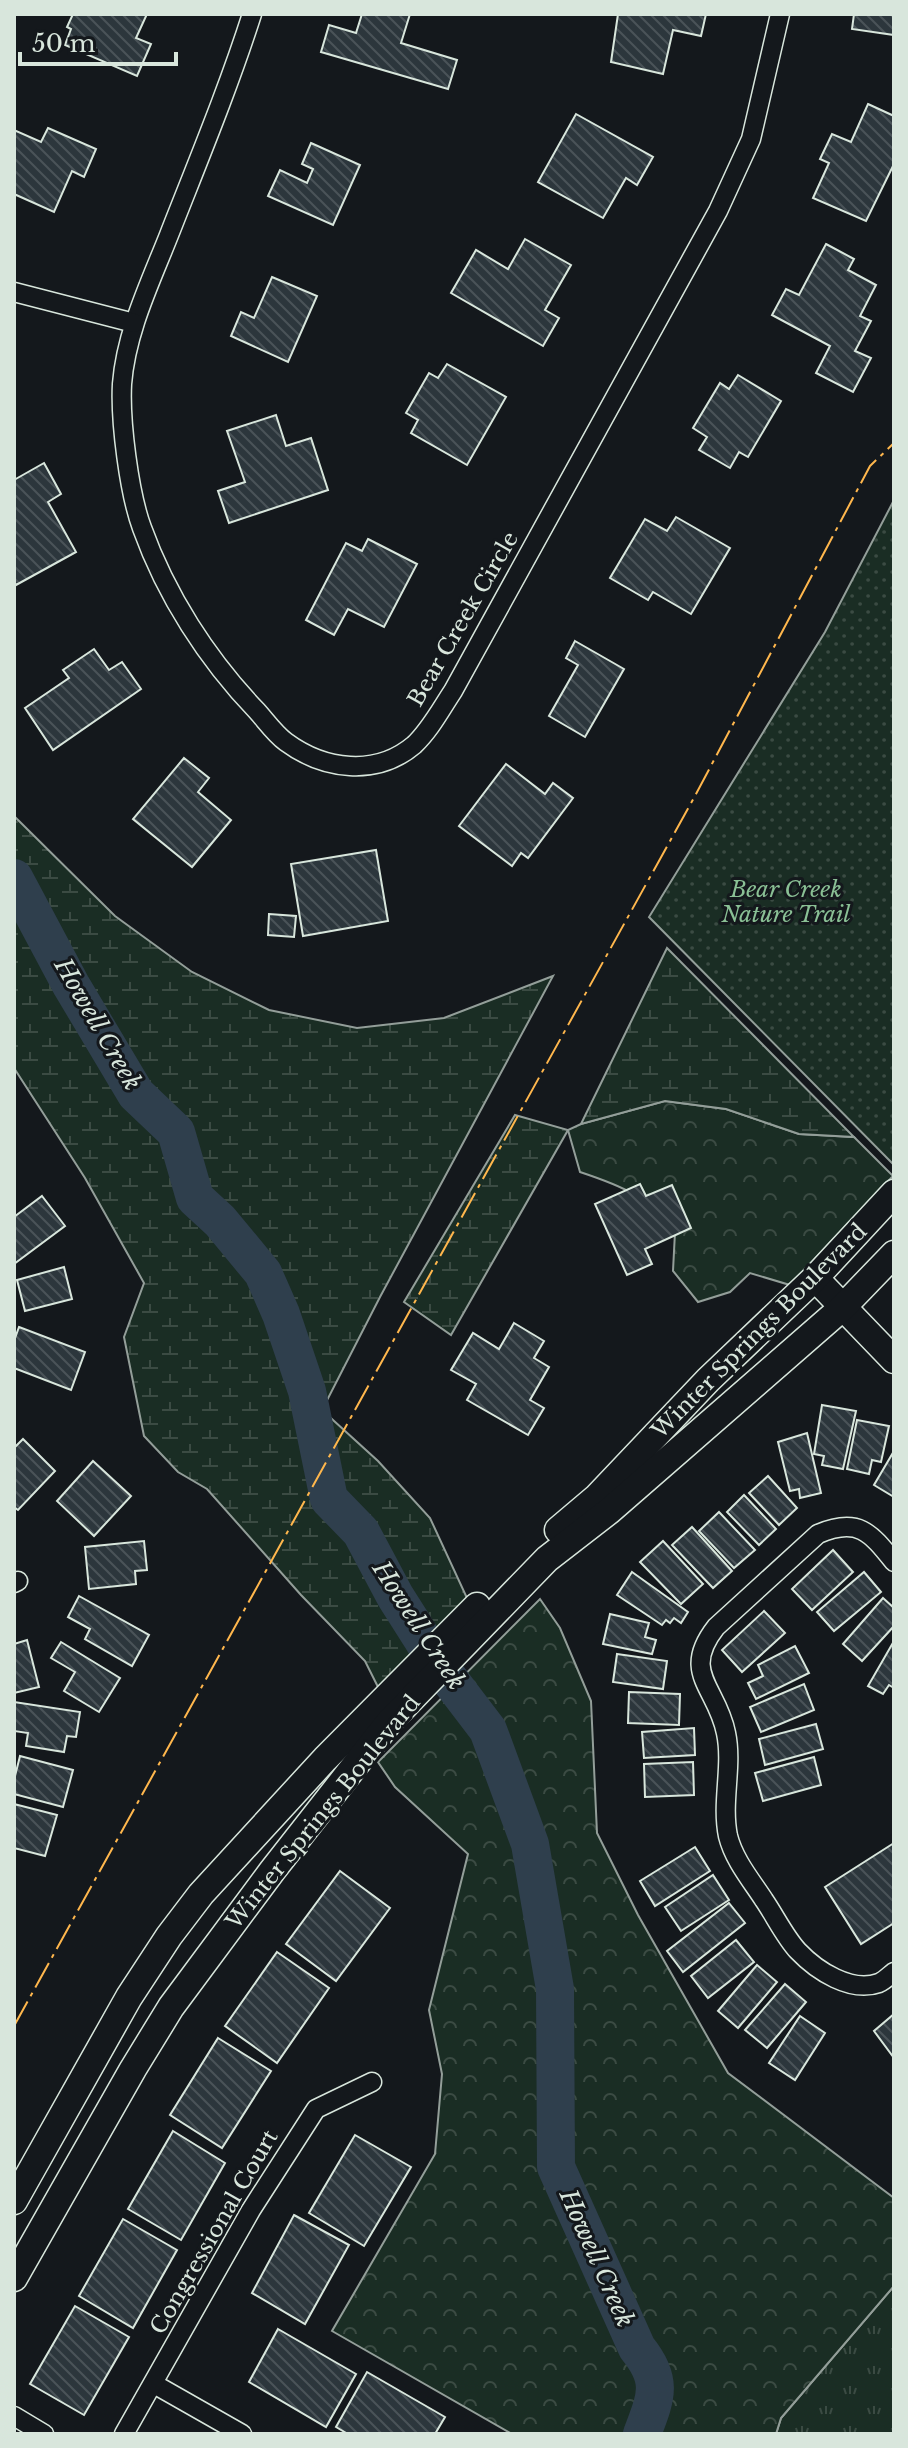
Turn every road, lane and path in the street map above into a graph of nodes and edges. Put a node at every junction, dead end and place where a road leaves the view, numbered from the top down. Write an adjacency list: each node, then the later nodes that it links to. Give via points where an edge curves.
1 (252, 14): 4 (street, Bear Creek Circle)
2 (780, 14): 4 (street, Bear Creek Circle, via 751,139 718,211 453,691 413,745 382,763 349,769 285,741 229,682 196,635 141,526 125,448 122,384)
3 (14, 292): 4 (street)
4 (134, 323)
5 (894, 1193): 7 (street, Winter Springs Boulevard)
6 (894, 1254): 8 (street, Winter Springs Boulevard)
7 (815, 1278): 8 (street); 11 (street, Winter Springs Boulevard)
8 (842, 1308): 9 (street); 11 (street, Winter Springs Boulevard, via 609,1511)
9 (894, 1360)
10 (894, 1562): 13 (street, via 865,1530 833,1527 818,1534 716,1627 699,1660 727,1737 728,1837 736,1858 798,1951 836,1979 880,1983)
11 (492, 1602): 12 (street, Winter Springs Boulevard)
12 (434, 1662): 15 (street, Winter Springs Boulevard, via 242,1847 185,1915 129,1997); 16 (street, Winter Springs Boulevard, via 171,2007)
13 (894, 1972)
14 (372, 2082): 17 (street, Congressional Court, via 316,2109 251,2210)
15 (14, 2201)
16 (14, 2278)
17 (154, 2384): 20 (street, Congressional Court); 21 (street)
18 (14, 2416): 19 (street)
19 (44, 2434)
20 (124, 2434)
21 (242, 2434)

